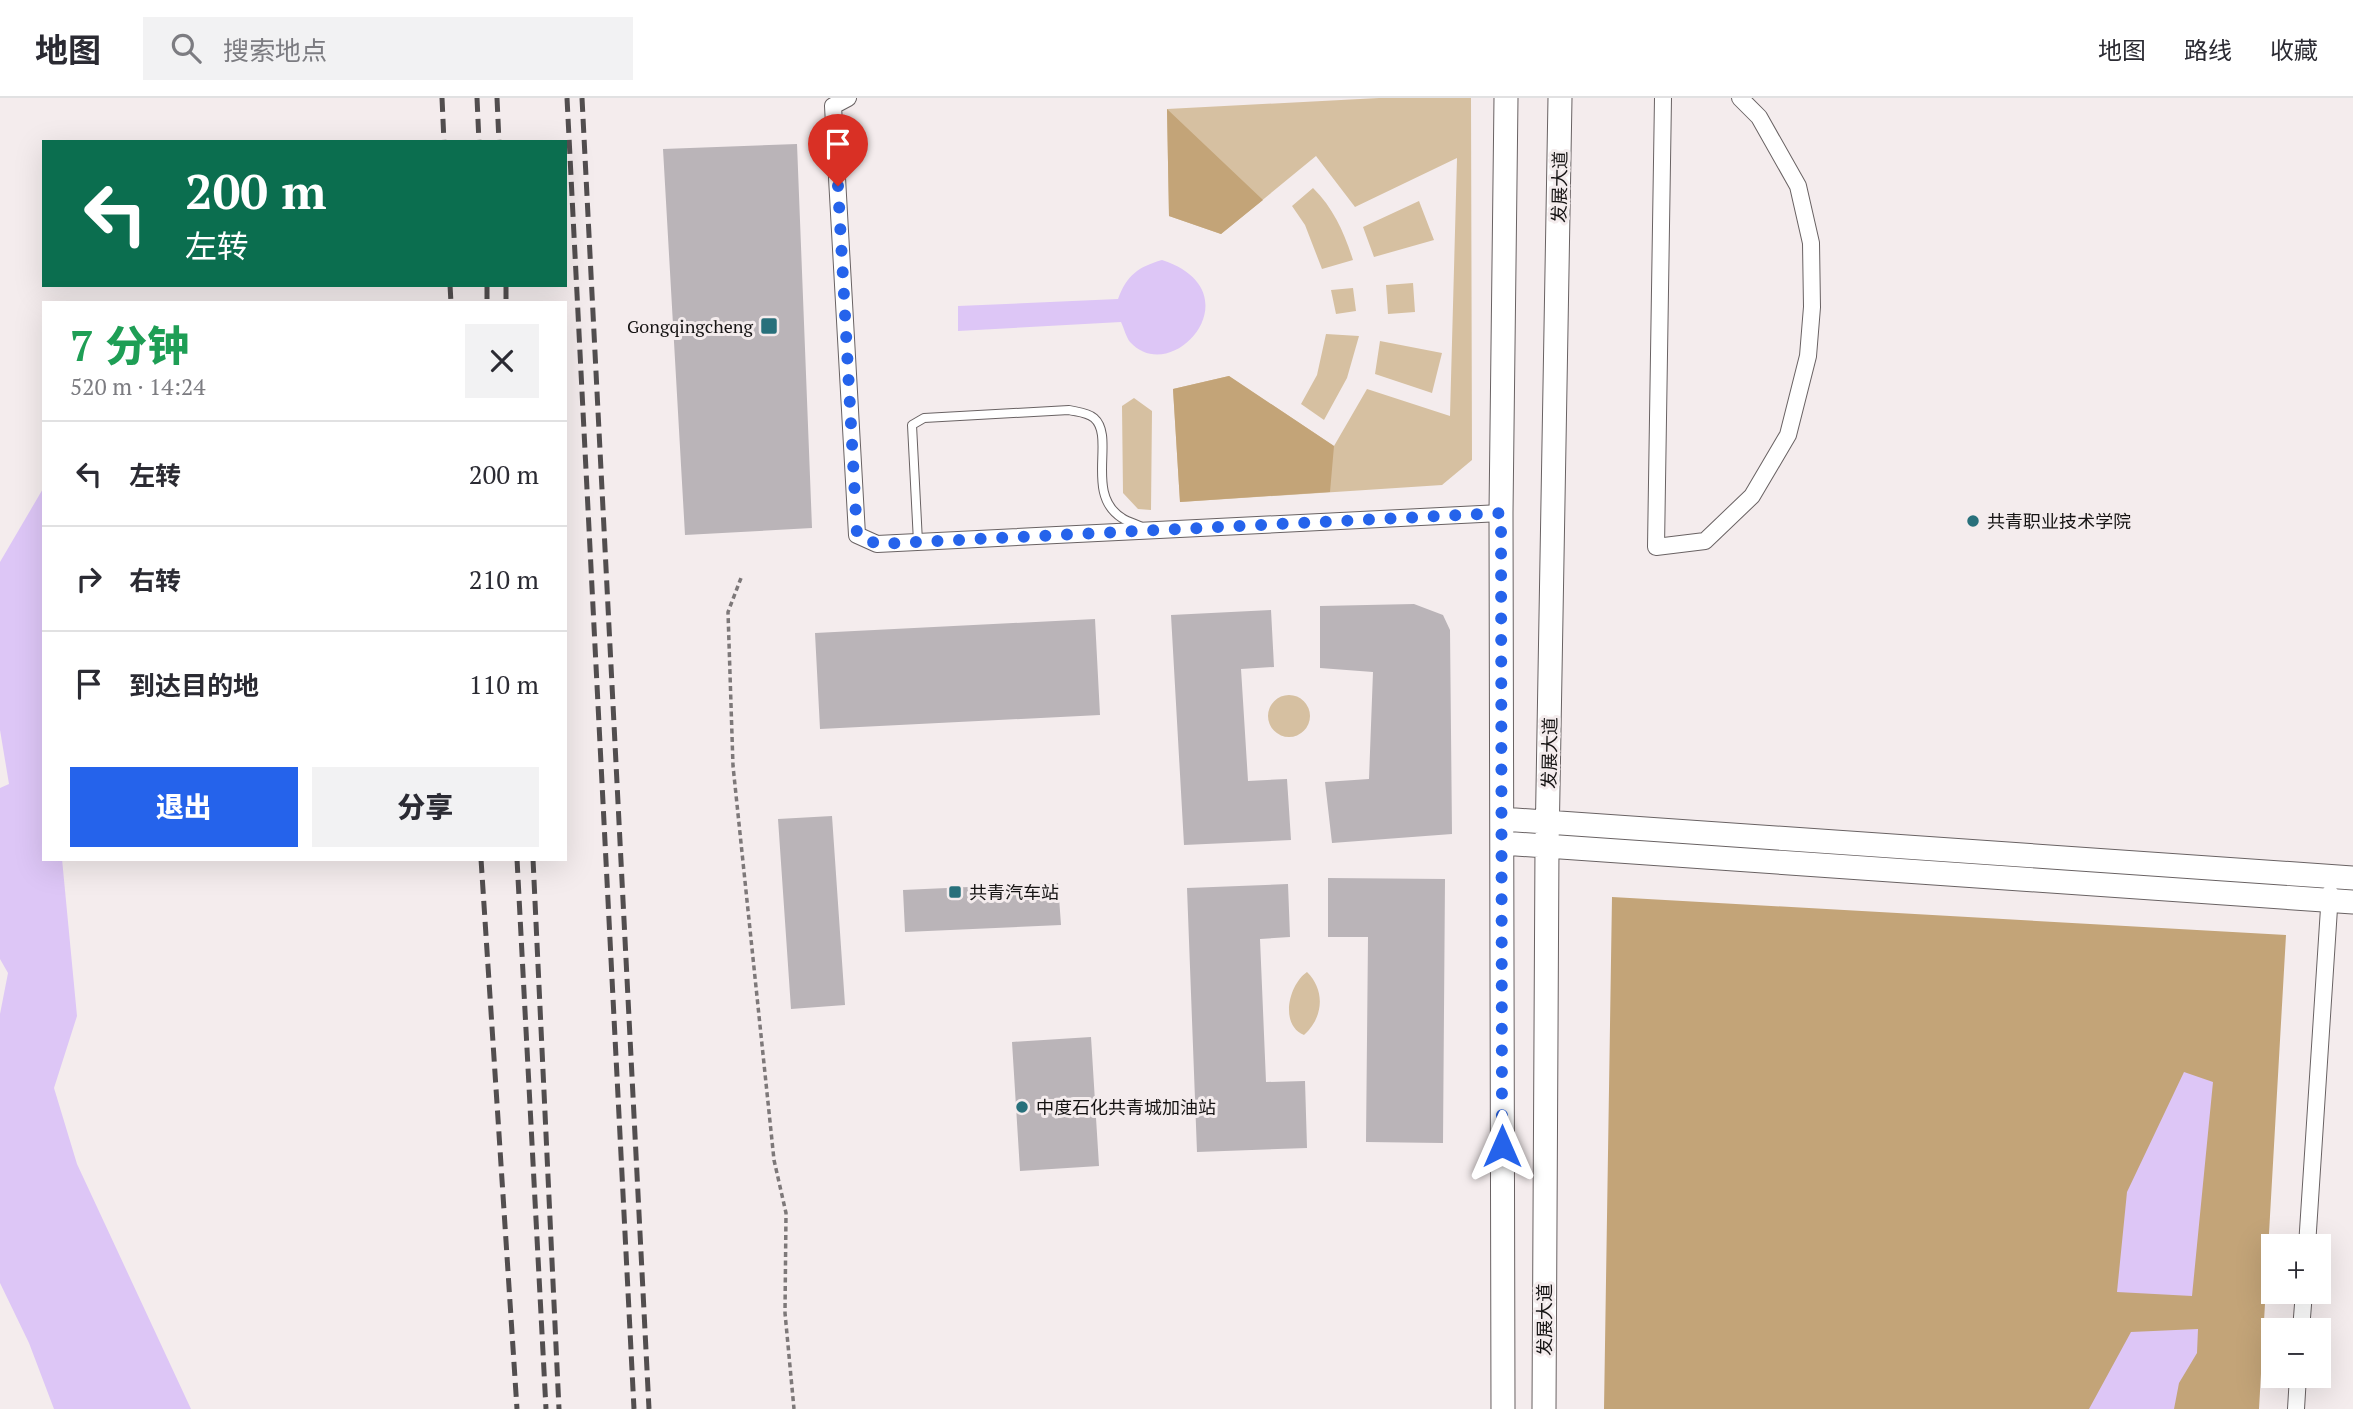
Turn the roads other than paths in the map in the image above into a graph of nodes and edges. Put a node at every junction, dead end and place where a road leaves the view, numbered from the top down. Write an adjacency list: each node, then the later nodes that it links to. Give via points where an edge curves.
1 (848, 98): 8 (street, via 833,106 857,535 877,544)
2 (1506, 98): 6 (main road)
3 (1560, 98): 10 (main road, 发展大道)
4 (1663, 98): 5 (street, via 1656,547 1705,541 1752,496 1788,435 1808,356 1811,243 1798,186 1759,117)
5 (1740, 98)
6 (1501, 513): 7 (street); 9 (main road)
7 (1152, 530): 8 (street); 8 (lane, via 1121,518 1110,506 1102,489 1102,432 1096,419 1069,410 924,418 912,425)
8 (918, 542)
9 (1502, 819): 10 (main road); 11 (main road)
10 (1548, 822): 12 (main road, 发展大道); 13 (main road)
11 (1502, 843): 12 (main road); 18 (main road)
12 (1548, 846): 14 (main road); 19 (main road, 发展大道)
13 (2342, 877): 14 (street)
14 (2329, 901): 15 (main road); 16 (street)
15 (2353, 902)
16 (2308, 1234)
17 (2297, 1388): 20 (street)
18 (1503, 1409)
19 (1544, 1409)
20 (2296, 1409)

